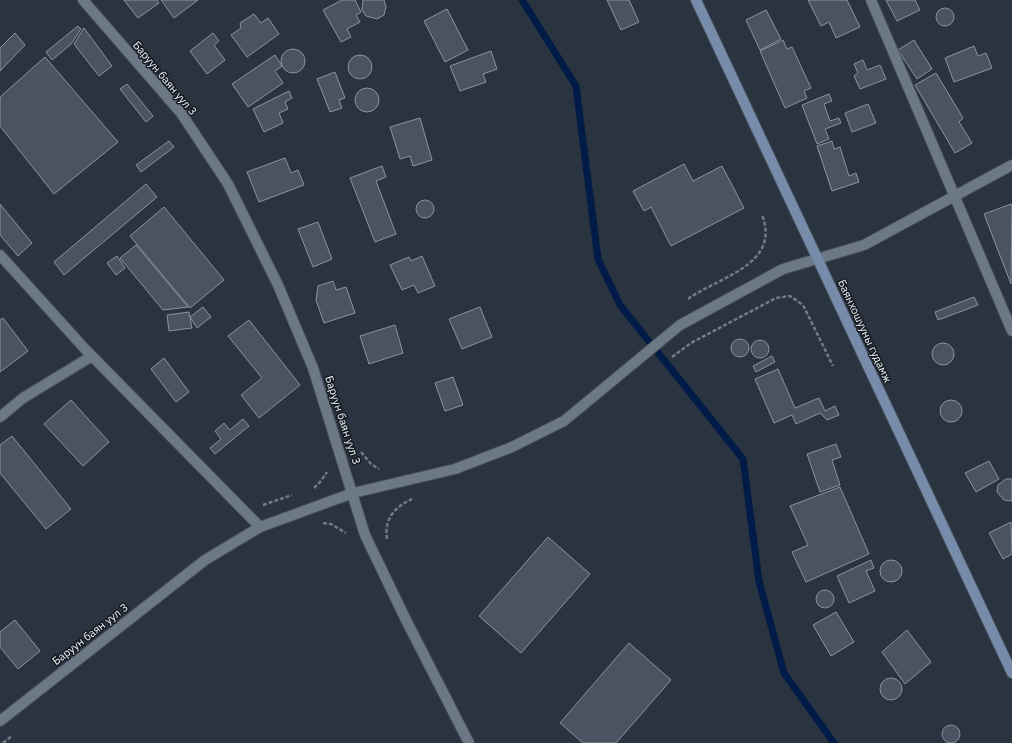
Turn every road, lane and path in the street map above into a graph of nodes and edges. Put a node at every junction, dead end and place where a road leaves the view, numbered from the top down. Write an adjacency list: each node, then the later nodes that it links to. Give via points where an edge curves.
1 (83, 0): 19 (street, Баруун баян уул 3, via 181,113 228,184 278,285 313,368)
2 (696, 0): 8 (main road, Баянхошууны гудамж)
3 (871, 0): 5 (street)
4 (1012, 166): 5 (street)
5 (955, 196): 8 (street, via 864,245); 10 (street)
6 (762, 215): 9 (path, via 766,227 766,242 759,256 744,268 703,288)
7 (0, 255): 12 (street)
8 (817, 259): 19 (street, via 783,270 680,325 564,421 512,447 455,468); 27 (main road, Баянхошууны гудамж)
9 (684, 302)
10 (1012, 331)
11 (691, 343): 13 (path, via 776,298 790,296 803,305)
12 (92, 356): 14 (street, via 23,398); 22 (street)
13 (833, 366)
14 (0, 417)
15 (360, 452): 17 (path, via 371,464)
16 (329, 465): 18 (path, via 328,471)
17 (383, 471)
18 (312, 489)
19 (353, 493): 24 (street, Баруун баян уул 3); 31 (street, via 365,535)
20 (296, 494): 22 (path, via 269,502)
21 (419, 497): 26 (path, via 396,506 388,520 387,538)
22 (248, 514): 24 (street)
23 (316, 521): 25 (path, via 331,524)
24 (260, 527): 28 (street, Баруун баян уул 3, via 205,560)
25 (349, 537)
26 (390, 545)
27 (1012, 673)
28 (0, 721)
29 (14, 734): 30 (path)
30 (3, 743)
31 (469, 743)

